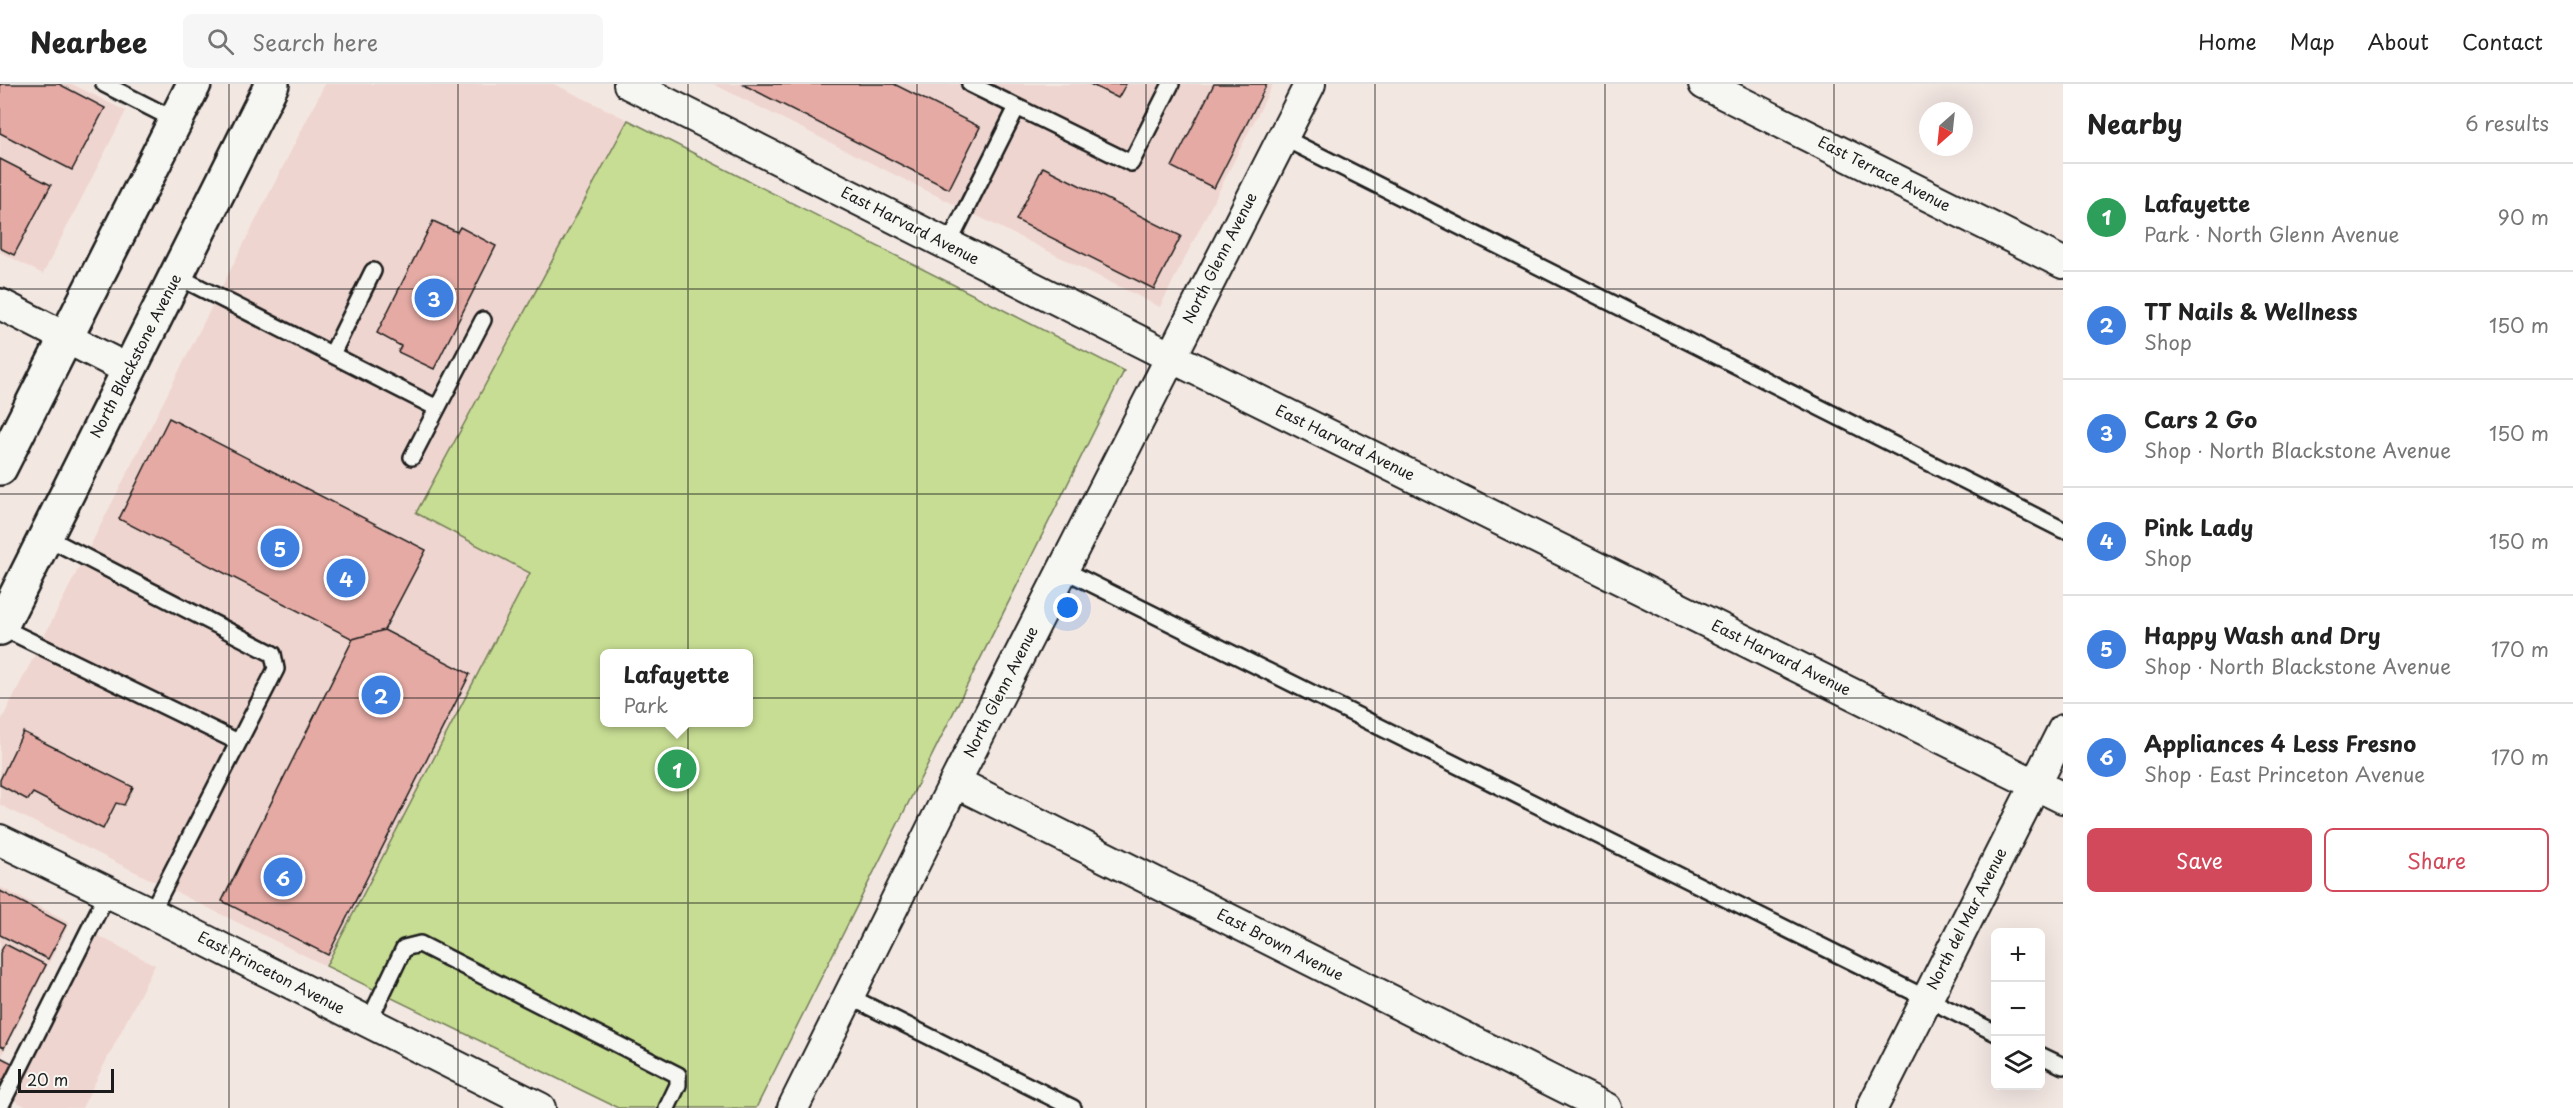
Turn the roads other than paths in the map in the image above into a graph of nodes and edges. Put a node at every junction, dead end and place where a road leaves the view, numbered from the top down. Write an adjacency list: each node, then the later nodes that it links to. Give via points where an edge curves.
1 (104, 84): 10 (lane)
2 (194, 84): 10 (main road)
3 (272, 84): 15 (main road, North Blackstone Avenue)
4 (629, 84): 12 (street, East Harvard Avenue)
5 (970, 84): 9 (lane)
6 (1171, 84): 9 (lane, via 1131,163)
7 (1310, 84): 11 (street, North Glenn Avenue)
8 (1704, 84): 13 (street, East Terrace Avenue)
9 (1017, 107): 12 (lane)
10 (175, 120): 18 (main road)
11 (1282, 136): 20 (street, North Glenn Avenue); 25 (lane)
12 (948, 245): 20 (street, East Harvard Avenue)
13 (2063, 263)
14 (373, 271): 19 (lane)
15 (177, 276): 19 (lane); 21 (main road, North Blackstone Avenue)
16 (1, 307): 18 (street)
17 (483, 320): 22 (lane)
18 (64, 337): 21 (street); 24 (main road)
19 (332, 354): 22 (lane)
20 (1170, 357): 27 (street, North Glenn Avenue); 32 (street, East Harvard Avenue)
21 (129, 370): 26 (main road, North Blackstone Avenue)
22 (437, 408): 23 (lane)
23 (412, 457)
24 (0, 468)
25 (2063, 530)
26 (46, 537): 28 (main road, North Blackstone Avenue); 30 (lane, via 273,654 276,669)
27 (1064, 570): 31 (street, North Glenn Avenue); 38 (lane)
28 (0, 627): 30 (lane)
29 (2063, 730): 32 (street, North del Mar Avenue)
30 (238, 742): 36 (lane)
31 (955, 782): 37 (street, North Glenn Avenue); 48 (street, East Brown Avenue)
32 (2035, 784): 33 (street, East Harvard Avenue); 38 (street, North del Mar Avenue)
33 (2063, 798)
34 (0, 840): 35 (street, East Princeton Avenue)
35 (108, 892): 36 (street, East Princeton Avenue); 43 (lane)
36 (151, 913): 39 (street, East Princeton Avenue)
37 (848, 996): 46 (street, North Glenn Avenue); 47 (lane)
38 (1927, 998): 40 (lane); 49 (street, North del Mar Avenue)
39 (369, 1021): 44 (street, East Princeton Avenue); 45 (lane, via 404,948 420,944 678,1075 678,1085)
40 (1991, 1031)
41 (2045, 1057): 42 (lane)
42 (2063, 1066)
43 (0, 1107)
44 (540, 1108)
45 (667, 1108)
46 (793, 1108)
47 (1073, 1108)
48 (1606, 1108)
49 (1872, 1108)

